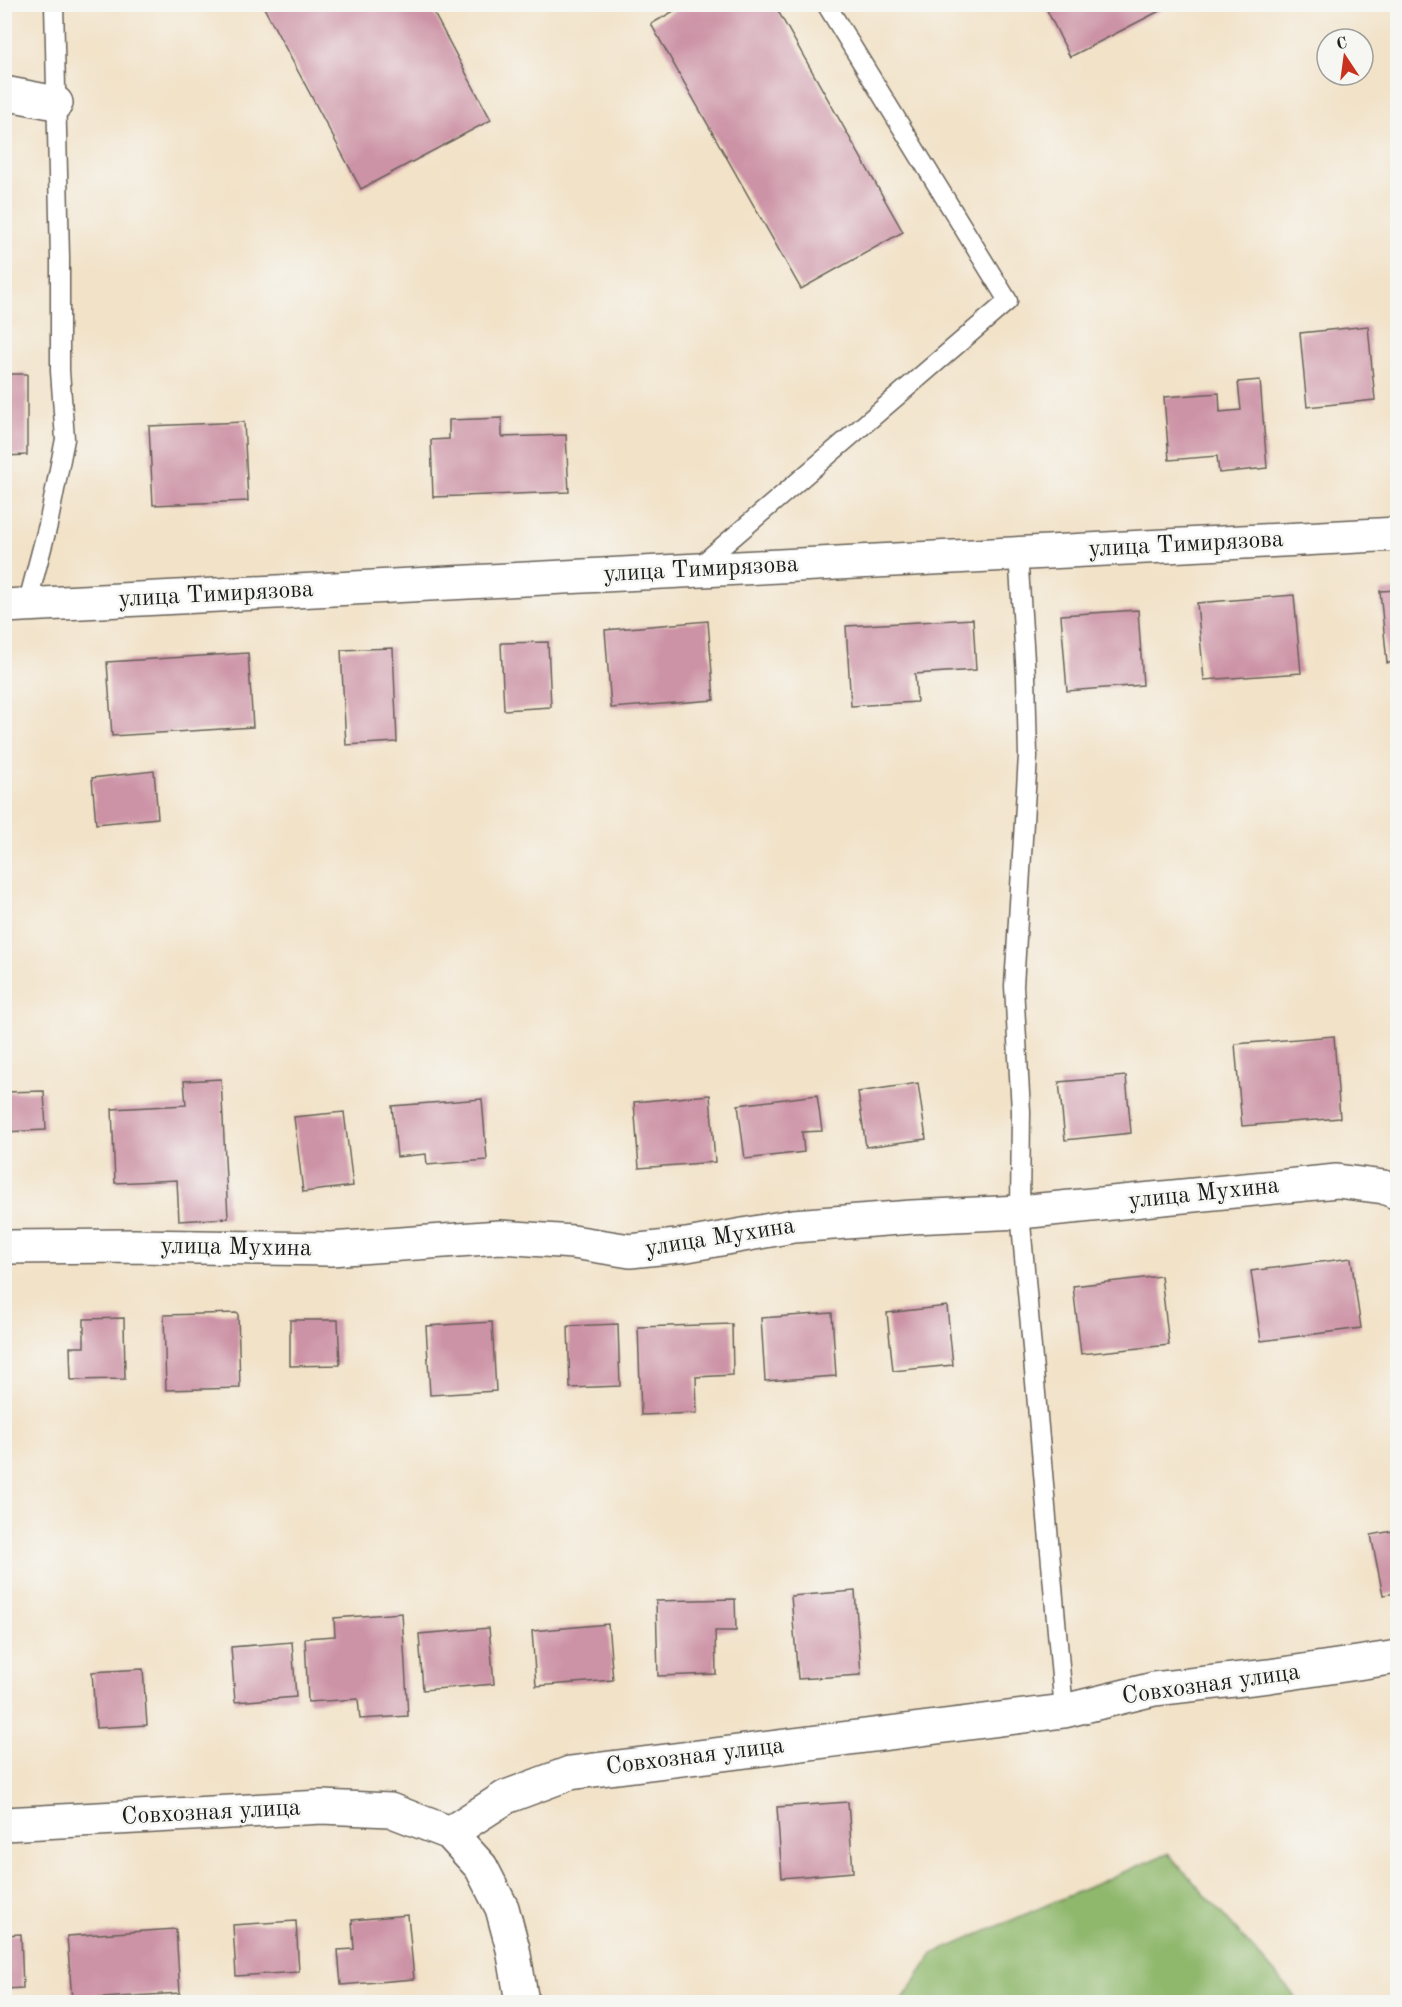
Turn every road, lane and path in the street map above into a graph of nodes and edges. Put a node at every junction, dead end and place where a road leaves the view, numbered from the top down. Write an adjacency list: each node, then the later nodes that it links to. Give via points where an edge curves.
1 (54, 4): 4 (lane)
2 (826, 4): 7 (lane, via 1008,301)
3 (4, 93): 4 (street)
4 (56, 103): 8 (lane, via 60,370 65,439 48,525)
5 (1398, 534): 6 (street, улица Тимирязова)
6 (1018, 553): 7 (street, улица Тимирязова); 10 (lane, via 1028,756 1014,986 1021,1111)
7 (694, 570): 8 (street, улица Тимирязова)
8 (16, 606)
9 (1398, 1193): 10 (street, улица Мухина, via 1384,1187 1337,1181)
10 (1020, 1212): 11 (street, улица Мухина, via 793,1226 630,1251 573,1242 500,1238 331,1249); 13 (lane)
11 (4, 1247)
12 (1398, 1657): 13 (street, Совхозная улица, via 1154,1689)
13 (1064, 1711): 15 (street, Совхозная улица, via 570,1773 506,1797)
14 (4, 1824): 15 (street, Совхозная улица, via 322,1807 390,1810)
15 (450, 1833): 16 (street, via 481,1867 502,1908)
16 (522, 2002)

